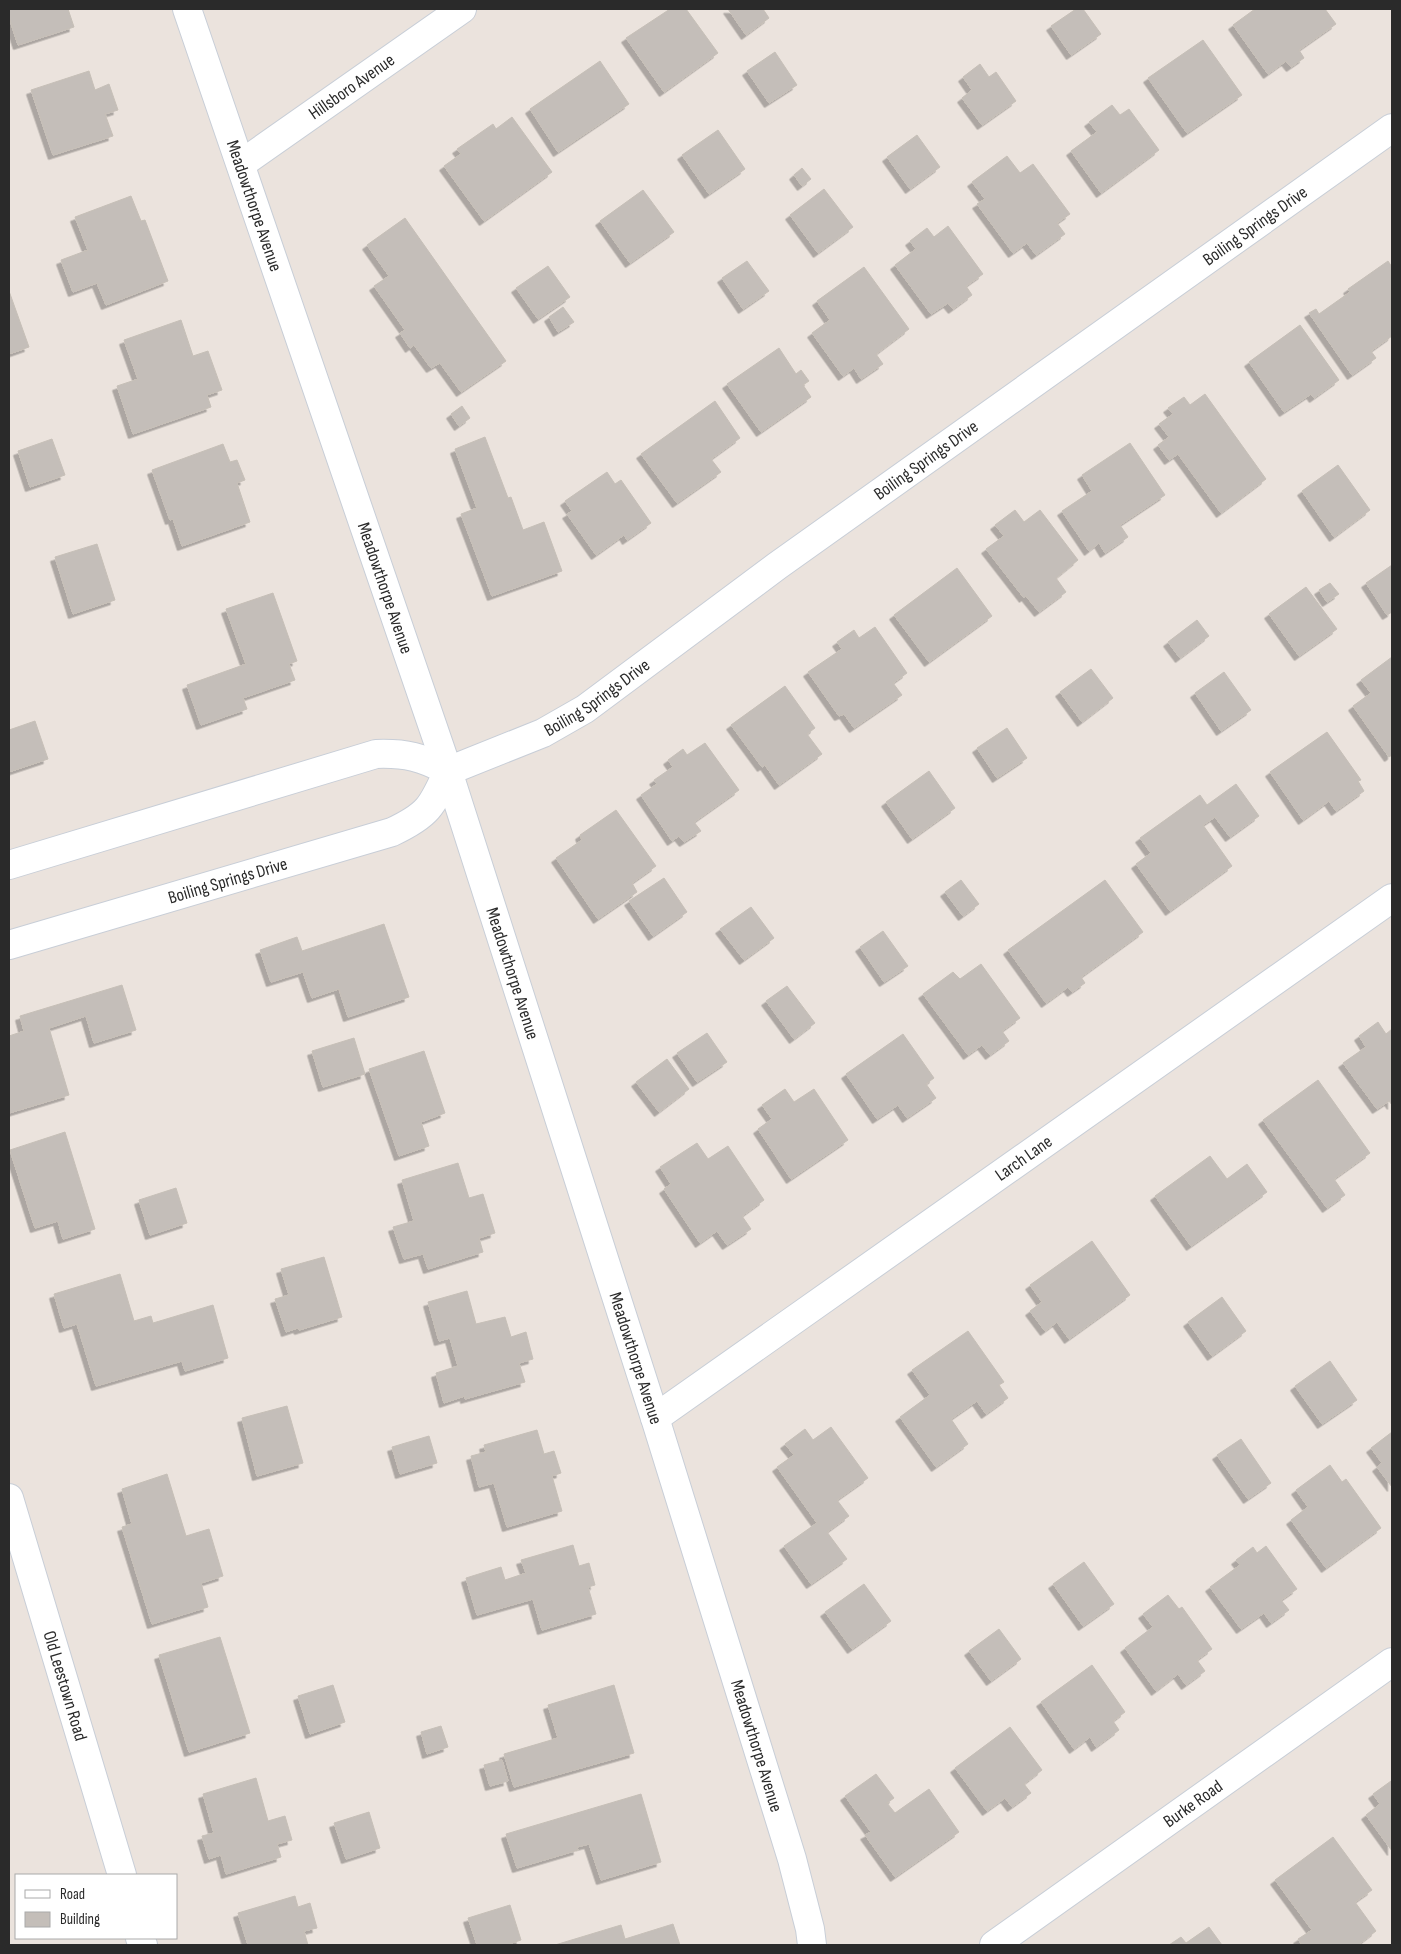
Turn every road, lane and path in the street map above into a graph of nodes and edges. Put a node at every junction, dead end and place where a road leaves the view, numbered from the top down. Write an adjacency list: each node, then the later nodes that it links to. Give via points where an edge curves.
1 (187, 9): 4 (street, Meadowthorpe Avenue)
2 (462, 9): 4 (street, Hillsboro Avenue)
3 (1392, 128): 5 (street, Boiling Springs Drive, via 776,566 585,709 543,732)
4 (241, 164): 5 (street, Meadowthorpe Avenue)
5 (448, 771): 6 (street, via 414,756 376,754); 8 (street, Boiling Springs Drive, via 427,811 392,832); 9 (street, Meadowthorpe Avenue)
6 (9, 865)
7 (1392, 898): 9 (street, Larch Lane)
8 (9, 945)
9 (655, 1418): 13 (street, Meadowthorpe Avenue, via 792,1859)
10 (9, 1498): 12 (street, Old Leestown Road)
11 (1392, 1662): 14 (street, Burke Road)
12 (122, 1874)
13 (812, 1945)
14 (994, 1945)

